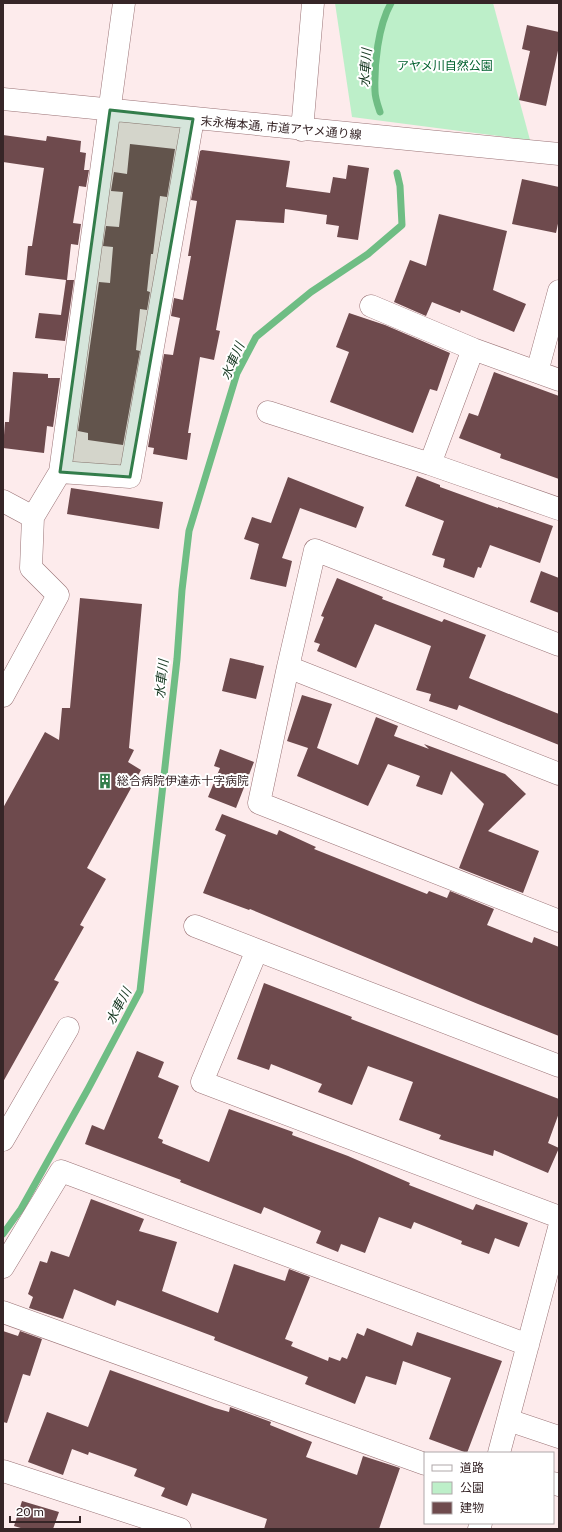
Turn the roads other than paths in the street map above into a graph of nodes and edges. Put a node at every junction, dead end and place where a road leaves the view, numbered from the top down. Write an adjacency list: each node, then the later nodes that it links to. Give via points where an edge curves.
1 (124, 3): 4 (street)
2 (313, 3): 6 (street)
3 (3, 100): 4 (street, 末永梅本通, 市道アヤメ通り線)
4 (110, 110): 5 (street, 末永梅本通, 市道アヤメ通り線); 15 (street)
5 (193, 119): 6 (street, 末永梅本通, 市道アヤメ通り線); 15 (street, via 130,477)
6 (302, 130): 7 (street, 末永梅本通, 市道アヤメ通り線)
7 (559, 154)
8 (559, 291): 11 (street)
9 (371, 306): 10 (street)
10 (473, 349): 11 (street); 14 (street)
11 (537, 372): 12 (street)
12 (559, 380)
13 (268, 412): 14 (street)
14 (430, 464): 17 (street)
15 (60, 472): 18 (street)
16 (3, 501): 18 (street)
17 (559, 509)
18 (33, 518): 21 (street, via 31,568 58,595)
19 (559, 645): 20 (street, via 315,550)
20 (288, 667): 22 (street); 23 (street, via 259,803)
21 (3, 696)
22 (559, 774)
23 (559, 921)
24 (195, 926): 25 (street)
25 (256, 950): 27 (street); 29 (street, via 202,1082)
26 (68, 1028): 28 (street)
27 (559, 1066)
28 (3, 1140)
29 (559, 1217)
30 (559, 1228): 32 (street)
31 (3, 1267): 34 (street, via 61,1171)
32 (554, 1268): 34 (street)
33 (3, 1312): 38 (street)
34 (528, 1345): 35 (street)
35 (508, 1420): 36 (street); 37 (street)
36 (559, 1437)
37 (499, 1452)
38 (424, 1464)
39 (3, 1471): 40 (street)
40 (180, 1529)

